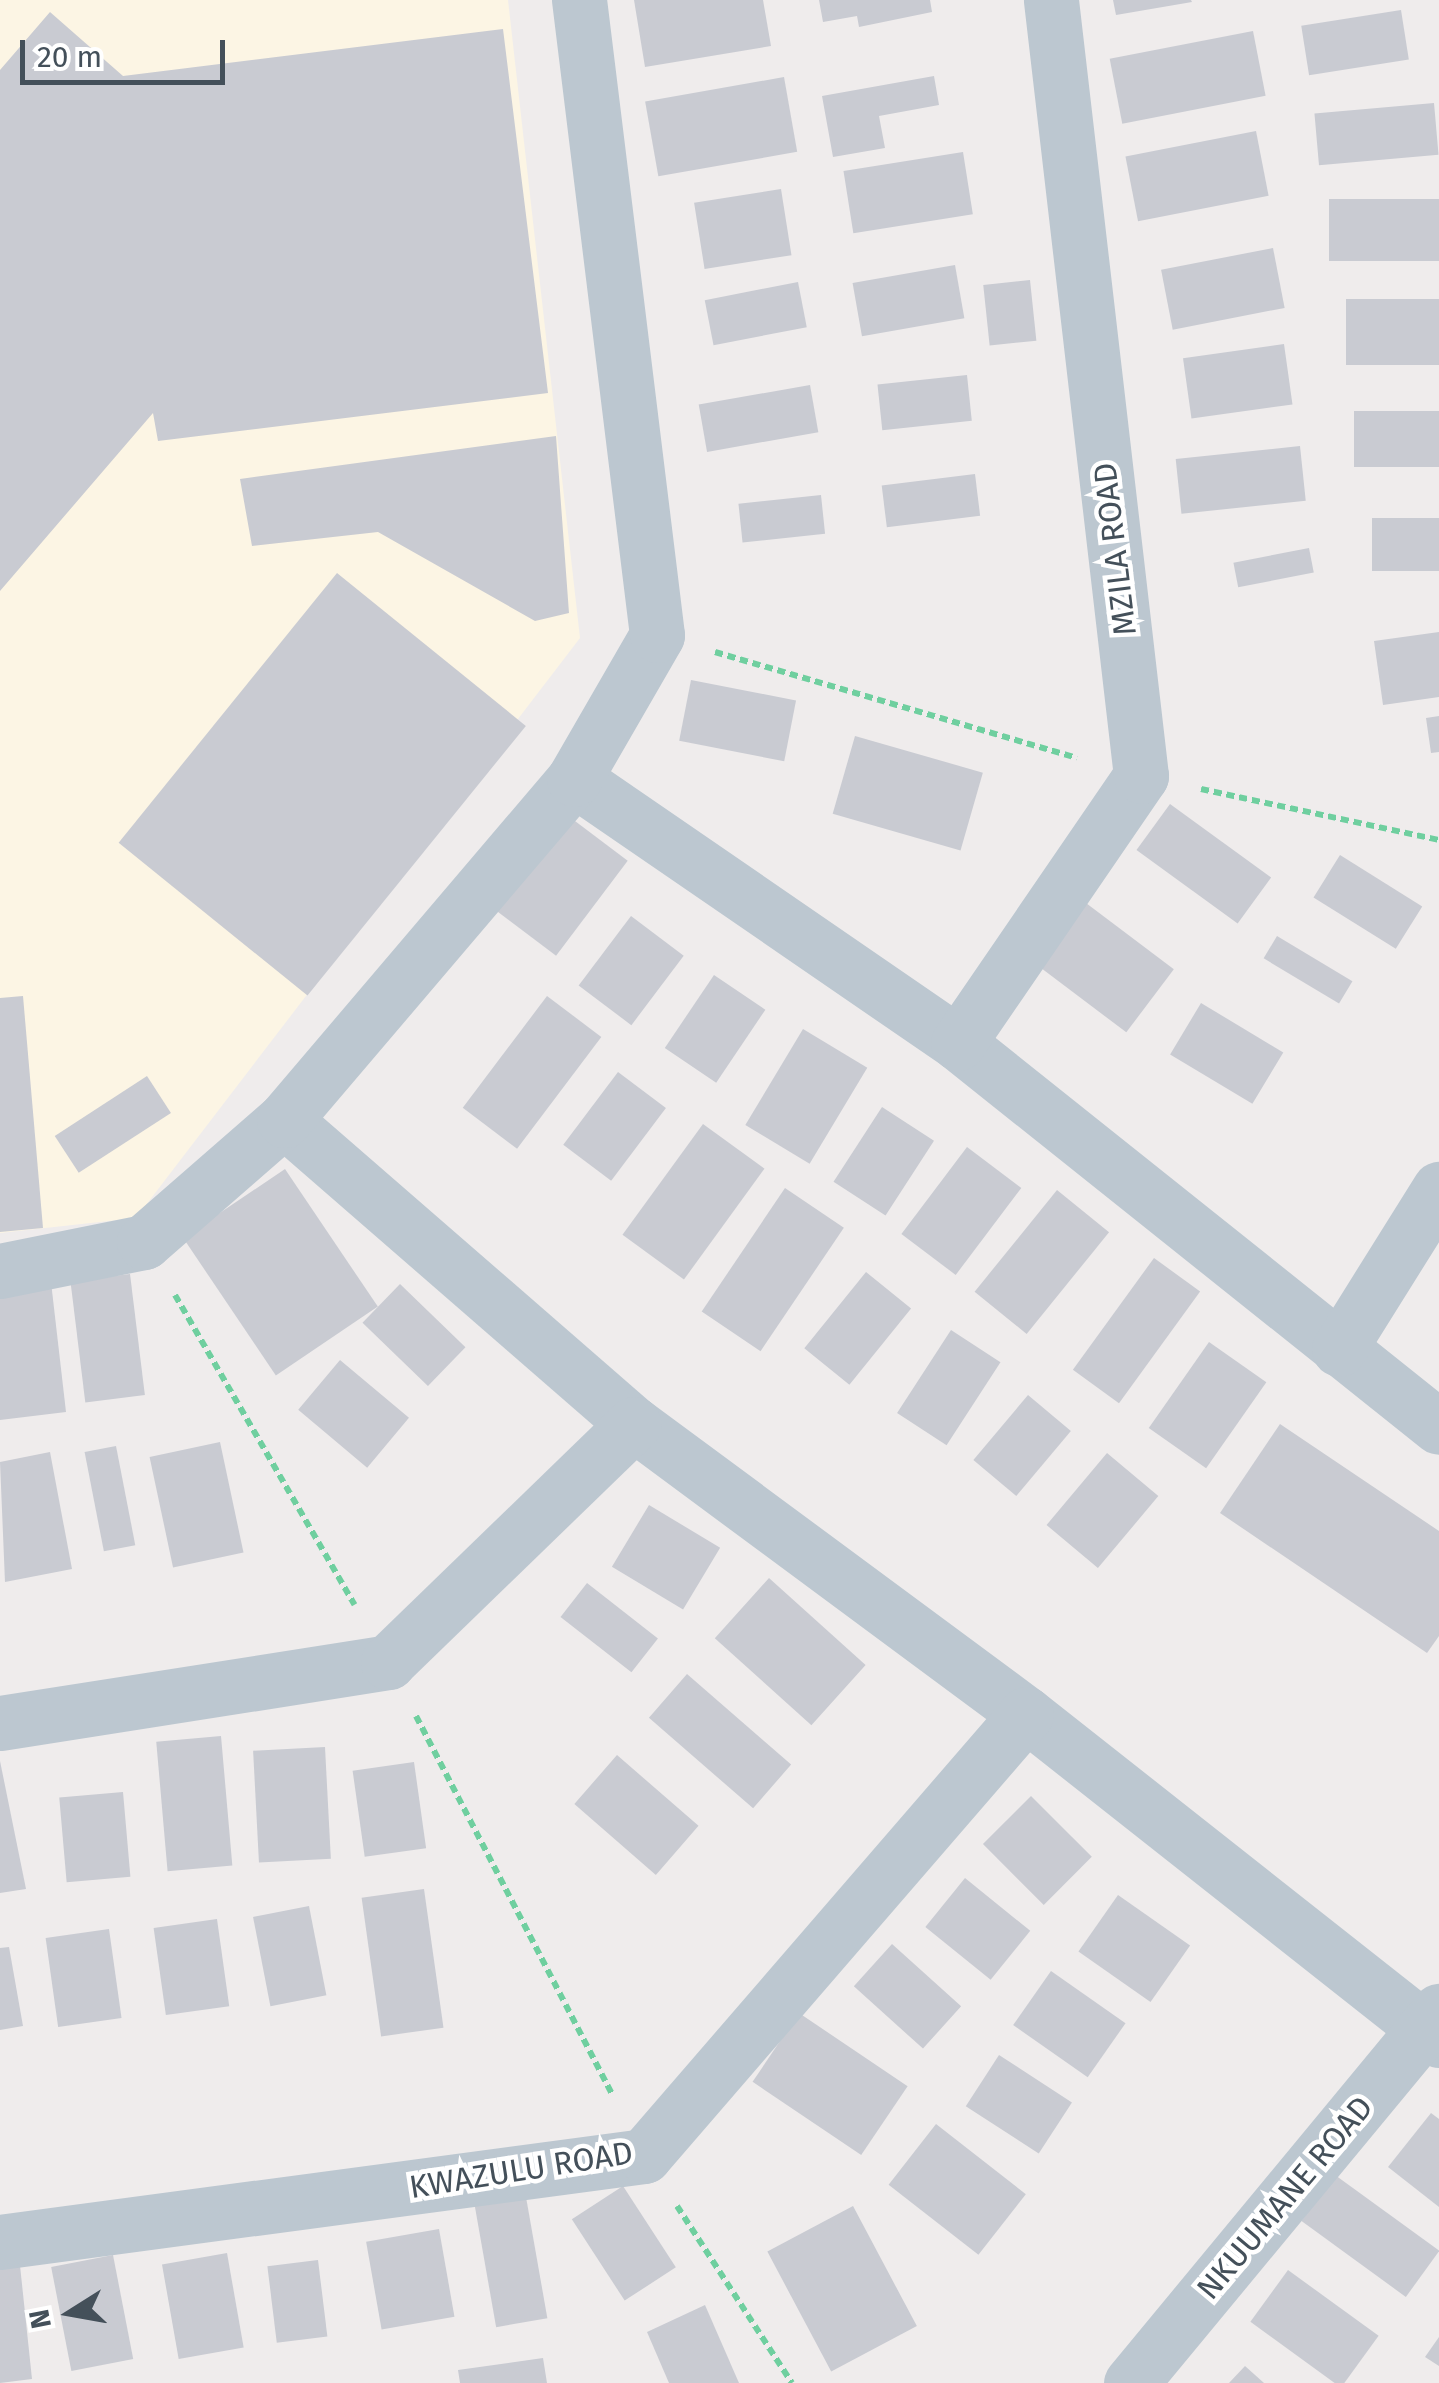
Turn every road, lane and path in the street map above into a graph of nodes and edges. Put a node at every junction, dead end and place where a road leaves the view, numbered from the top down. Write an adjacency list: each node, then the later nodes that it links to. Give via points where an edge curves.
1 (579, 0): 3 (street)
2 (1051, 0): 4 (street, MZILA ROAD)
3 (658, 636): 4 (path); 5 (street)
4 (1141, 776): 6 (path); 7 (street)
5 (574, 780): 7 (street); 8 (street)
6 (1439, 840)
7 (958, 1043): 12 (street)
8 (284, 1120): 10 (street); 13 (street)
9 (1439, 1189): 12 (street)
10 (144, 1242): 11 (street); 15 (path)
11 (0, 1271)
12 (1339, 1349): 14 (street)
13 (634, 1424): 15 (street); 16 (street)
14 (1439, 1427)
15 (388, 1662): 17 (street); 19 (path)
16 (1026, 1714): 18 (street); 19 (street, KWAZULU ROAD)
17 (0, 1723)
18 (1434, 2027): 22 (street, NKUUMANE ROAD)
19 (644, 2156): 20 (street, KWAZULU ROAD); 21 (path)
20 (0, 2242)
21 (792, 2383)
22 (1131, 2383)

